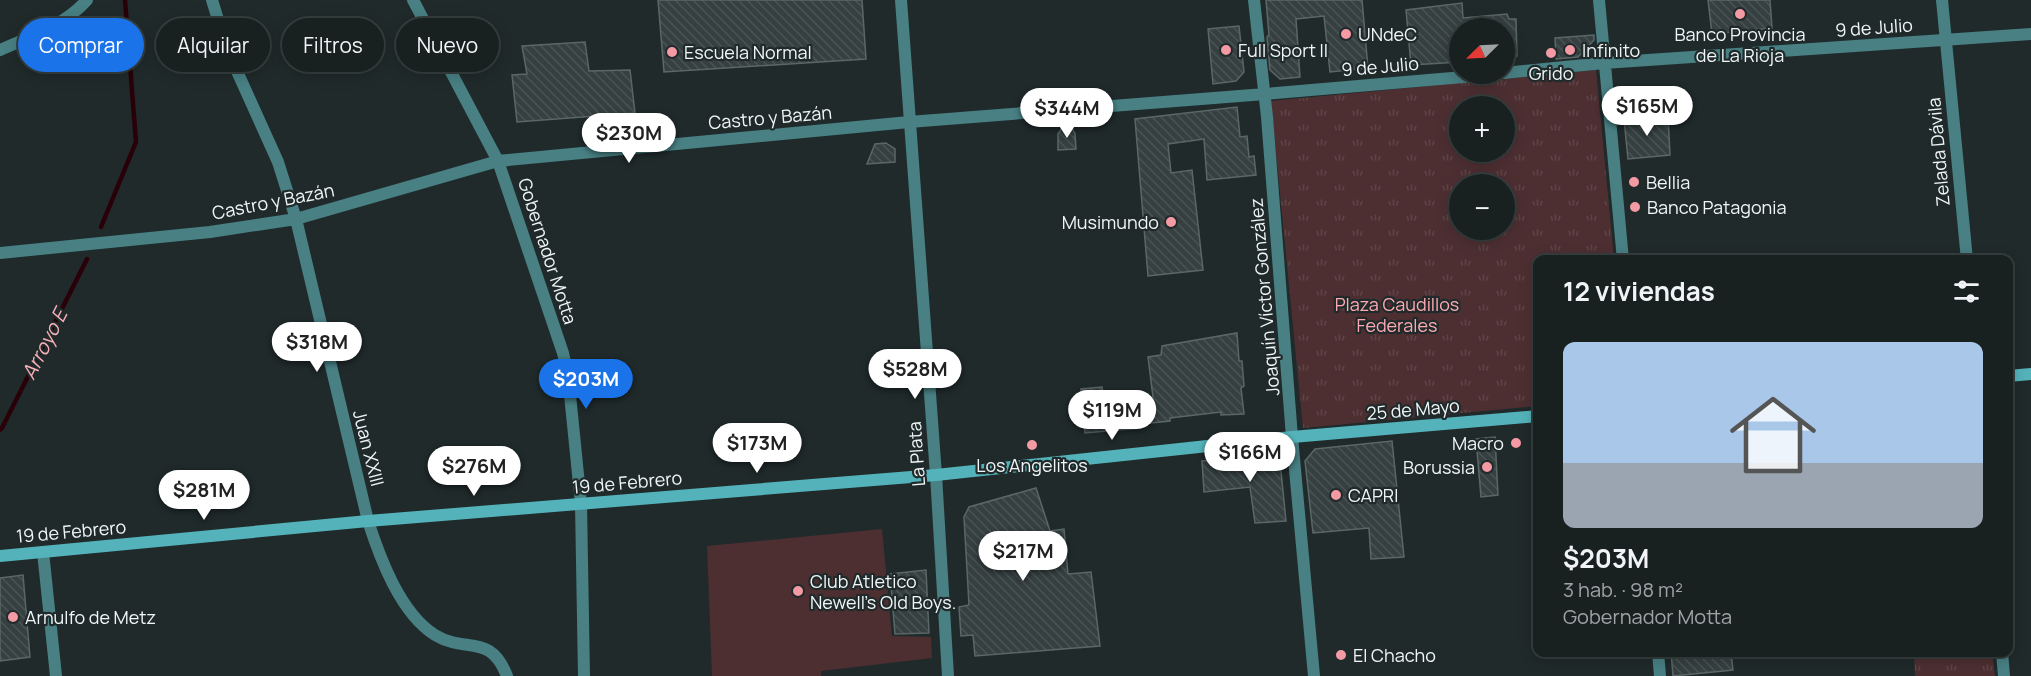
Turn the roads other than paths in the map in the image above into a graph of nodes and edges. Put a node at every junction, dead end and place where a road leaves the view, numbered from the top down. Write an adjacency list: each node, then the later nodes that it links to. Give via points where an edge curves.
1 (87, 0): 10 (street, via 60,24)
2 (212, 0): 17 (street, Juan XXIII, via 227,49 278,162)
3 (413, 0): 16 (street, Gobernador Motta)
4 (901, 0): 15 (street, La Plata)
5 (1254, 0): 14 (street, Joaquín Víctor González)
6 (1599, 0): 11 (street)
7 (1942, 0): 9 (street, Zelada Dávila)
8 (2031, 34): 9 (street, 9 de Julio)
9 (1946, 41): 11 (street, 9 de Julio); 20 (street, Zelada Dávila)
10 (0, 50)
11 (1604, 63): 12 (street, 9 de Julio); 19 (street)
12 (1515, 72)
13 (1449, 78): 14 (street, 9 de Julio)
14 (1265, 94): 15 (street, Castro y Bazán); 24 (street, Joaquín Víctor González)
15 (909, 122): 16 (street, Castro y Bazán); 25 (street, La Plata)
16 (498, 161): 17 (street, Castro y Bazán); 26 (street, Gobernador Motta, via 563,353)
17 (296, 219): 18 (street, Castro y Bazán, via 210,232); 27 (street, Juan XXIII)
18 (0, 253)
19 (1623, 255)
20 (1967, 255)
21 (2031, 374): 22 (main road)
22 (2013, 376)
23 (1533, 416): 24 (main road, 25 de Mayo)
24 (1292, 437): 25 (main road, 19 de Febrero); 36 (street, Joaquín Víctor González)
25 (936, 475): 26 (main road, 19 de Febrero); 35 (street, La Plata)
26 (581, 504): 27 (main road, 19 de Febrero); 34 (street, Gobernador Motta)
27 (368, 520): 28 (main road, 19 de Febrero); 33 (street, Juan XXIII, via 392,581 423,625 447,641 487,649 499,660)
28 (43, 552): 29 (main road, 19 de Febrero); 32 (street)
29 (0, 556)
30 (1659, 657): 37 (street)
31 (2002, 657): 38 (street)
32 (56, 676)
33 (507, 676)
34 (585, 676)
35 (948, 676)
36 (1314, 676)
37 (1660, 676)
38 (2004, 676)

